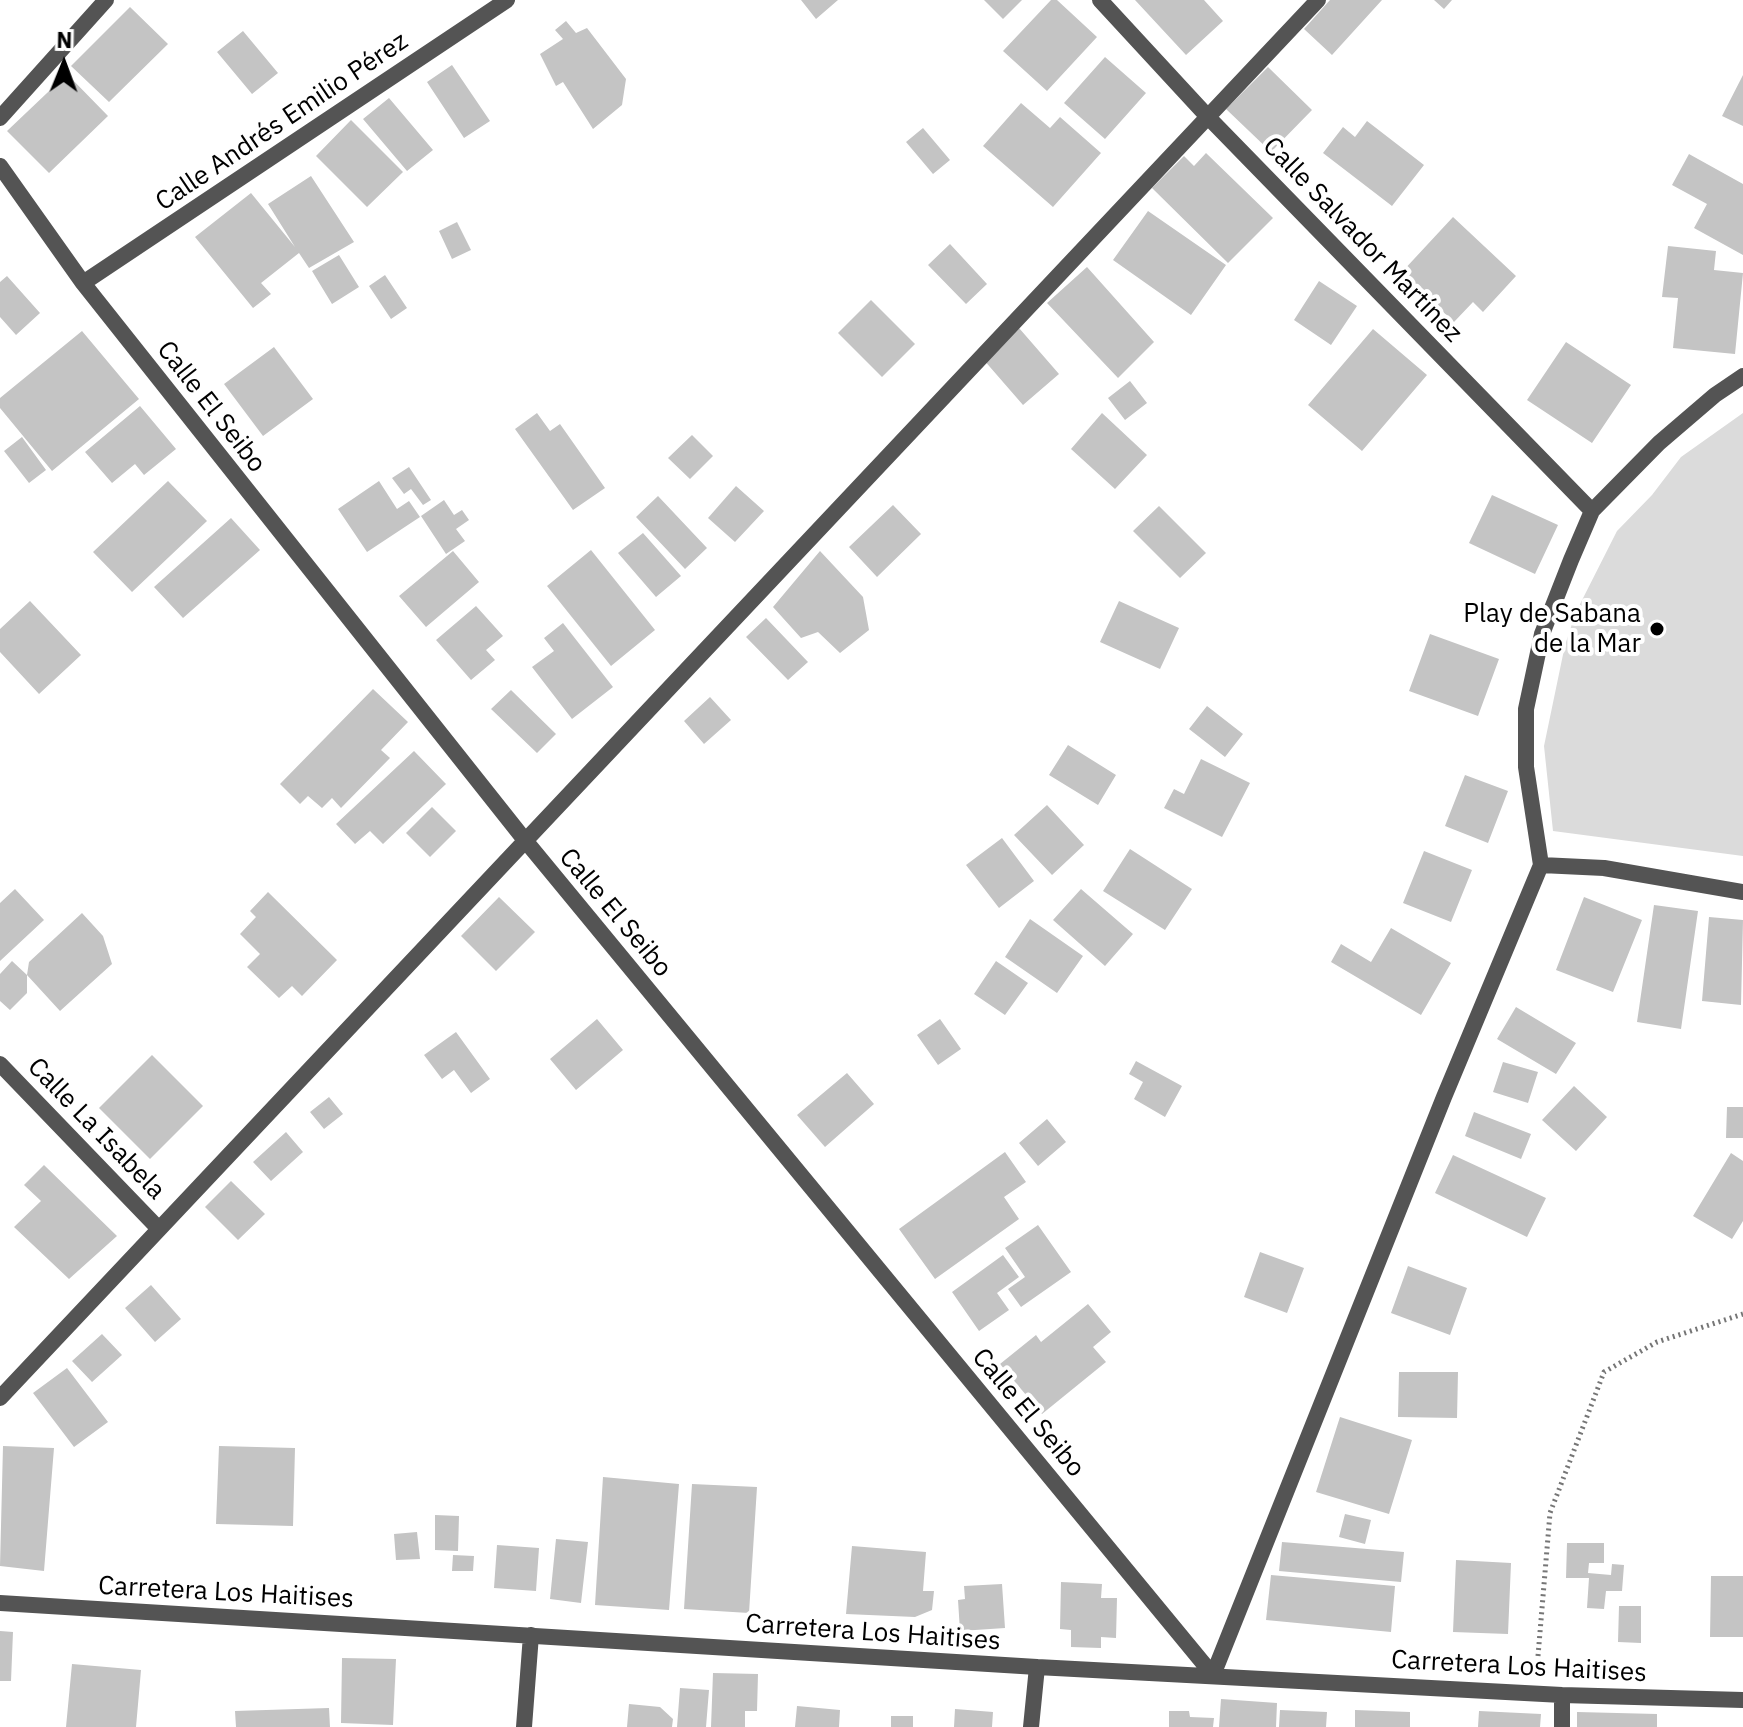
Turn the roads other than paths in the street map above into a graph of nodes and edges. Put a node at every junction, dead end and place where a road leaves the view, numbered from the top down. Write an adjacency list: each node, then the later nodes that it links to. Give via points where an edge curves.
1 (106, 0): 6 (street)
2 (507, 0): 8 (street, Calle Andrés Emilio Pérez)
3 (1100, 0): 5 (street, Calle Salvador Martínez)
4 (1318, 0): 5 (street)
5 (1208, 117): 10 (street, Calle Salvador Martínez); 11 (street)
6 (0, 118)
7 (0, 166): 8 (street, Calle El Seibo)
8 (83, 283): 11 (street, Calle El Seibo)
9 (1743, 376): 10 (street, via 1659,443)
10 (1592, 511): 12 (street, via 1542,634 1526,709 1526,767)
11 (524, 839): 15 (street); 20 (street, Calle El Seibo)
12 (1541, 865): 13 (street, via 1604,868); 20 (street)
13 (1743, 892)
14 (0, 1064): 15 (street, Calle La Isabela)
15 (158, 1228): 16 (street)
16 (0, 1398)
17 (0, 1603): 18 (street, Carretera Los Haitises)
18 (531, 1635): 19 (street, Carretera Los Haitises); 23 (street)
19 (1037, 1667): 20 (street, Carretera Los Haitises); 24 (street)
20 (1213, 1675): 21 (street, Carretera Los Haitises)
21 (1562, 1695): 22 (street, Carretera Los Haitises); 25 (street)
22 (1743, 1700)
23 (524, 1727)
24 (1031, 1727)
25 (1562, 1727)

